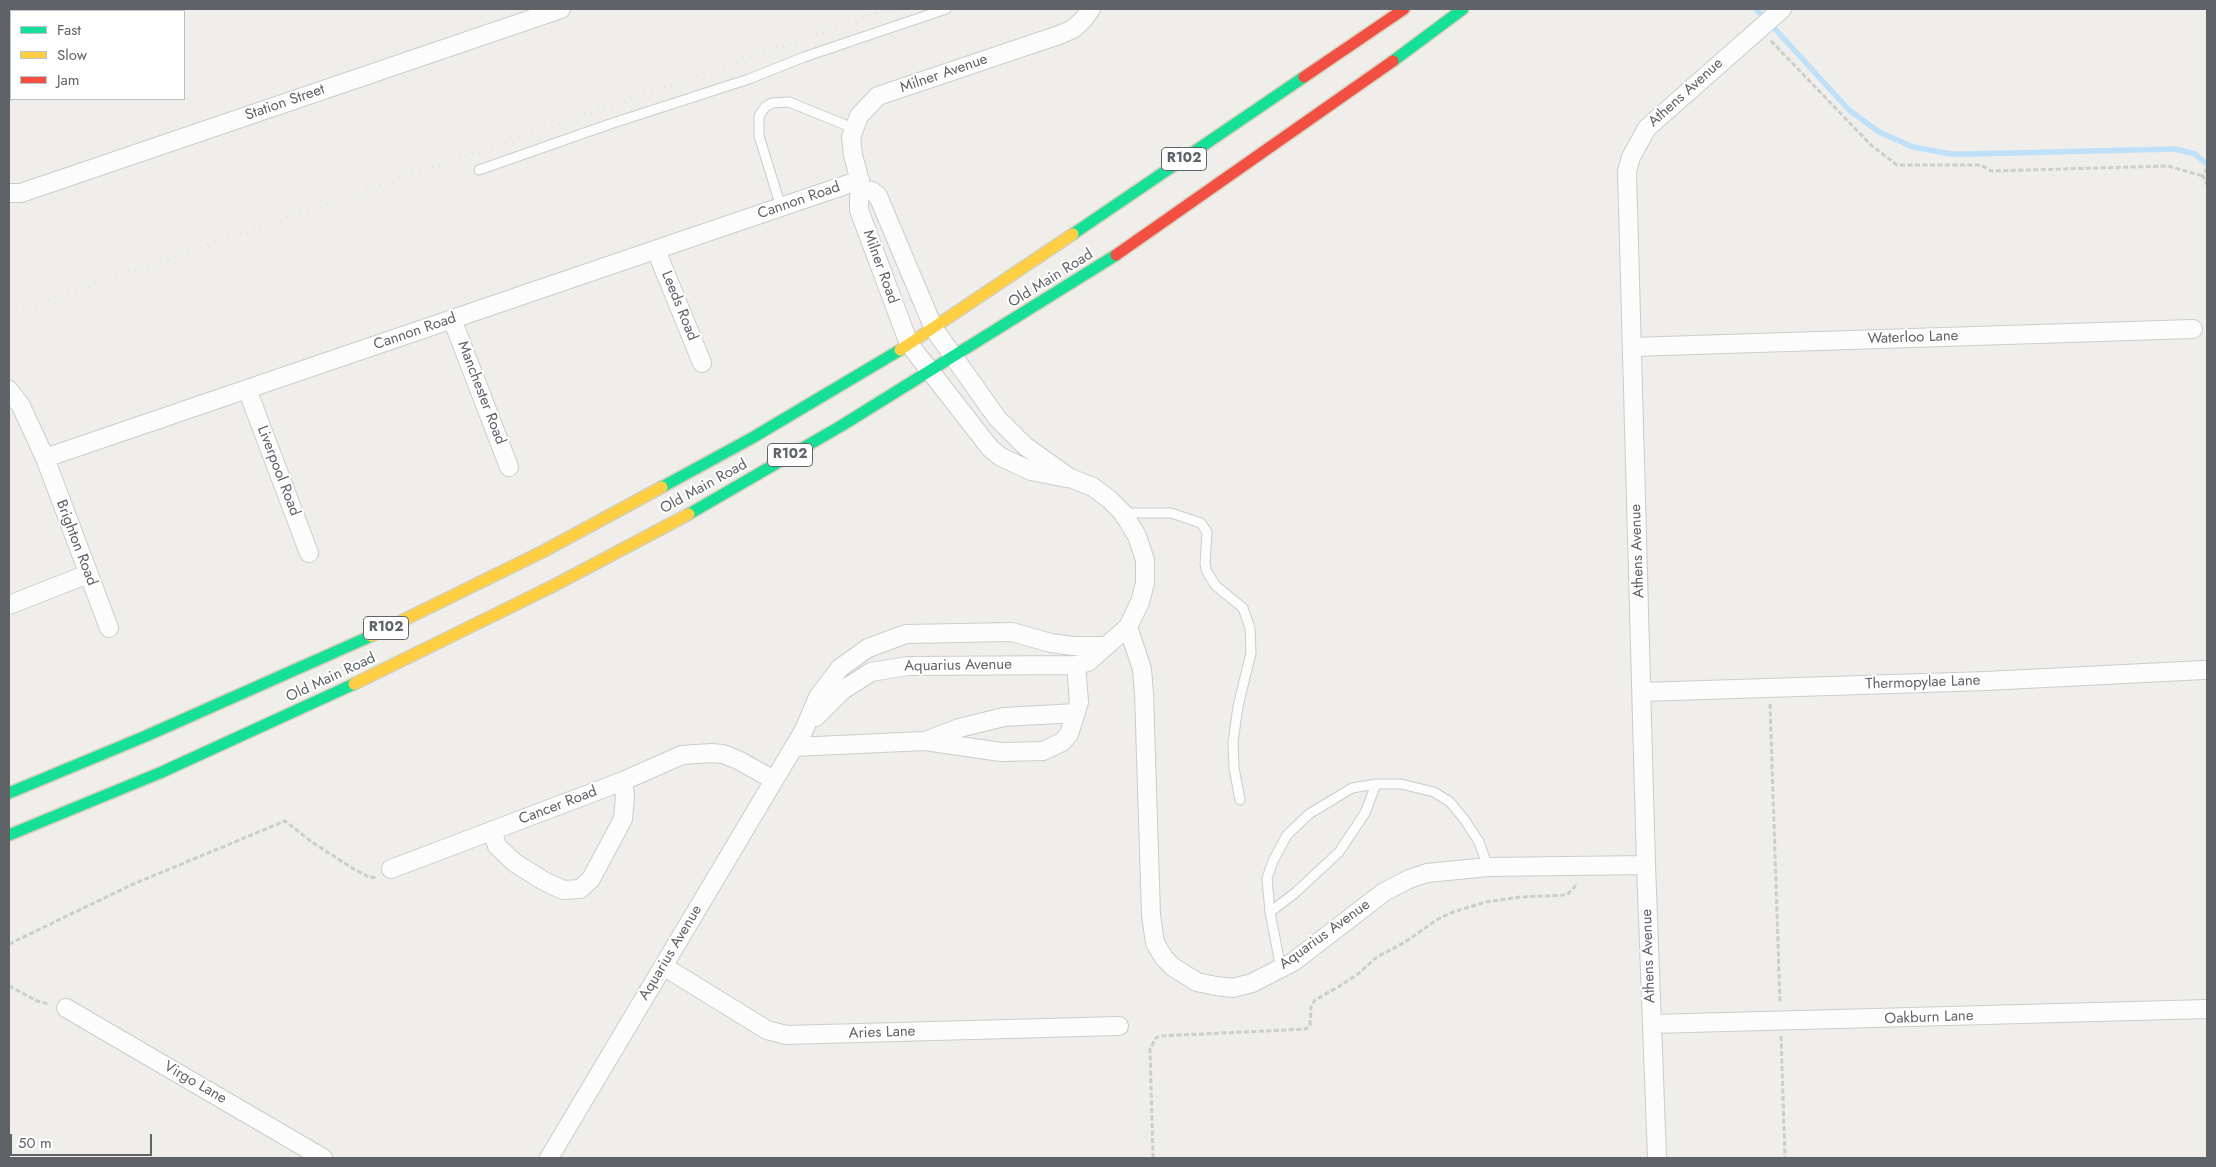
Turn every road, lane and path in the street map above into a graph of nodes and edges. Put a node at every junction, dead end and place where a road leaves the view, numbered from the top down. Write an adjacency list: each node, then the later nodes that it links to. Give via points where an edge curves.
1 (561, 9): 16 (street, Station Street, via 21,193)
2 (946, 9): 12 (lane)
3 (1091, 9): 10 (street, Milner Avenue, via 1074,28 1059,35 878,96 864,108)
4 (1404, 9): 20 (main road, Old Main Road / R102)
5 (1463, 9): 24 (main road, Old Main Road / R102, via 1097,268)
6 (1782, 9): 7 (street, Athens Avenue)
7 (1759, 28): 13 (path, via 1871,146 1897,165 1980,165 1991,171 2154,165); 23 (street, Athens Avenue, via 1647,128 1631,157 1626,190)
8 (10, 76): 9 (street)
9 (9, 91)
10 (853, 128): 14 (street, via 851,146); 17 (lane, via 789,102 765,107 759,116 759,136)
11 (2206, 169): 13 (path)
12 (480, 170)
13 (2203, 176): 15 (path)
14 (861, 184): 17 (street, Cannon Road); 20 (street, Milner Road, via 882,202); 22 (street, Milner Road, via 859,210)
15 (2207, 185)
16 (9, 193)
17 (782, 207): 18 (street, Cannon Road)
18 (656, 250): 19 (street, Cannon Road); 25 (street, Leeds Road)
19 (452, 319): 27 (street, Cannon Road); 30 (street, Manchester Road)
20 (934, 329): 22 (main road, Old Main Road / R102); 24 (street, Milner Road)
21 (2194, 329): 23 (street, Waterloo Lane)
22 (909, 344): 26 (street, Milner Road); 50 (main road, Old Main Road / R102, via 752,438 533,556 348,647)
23 (1632, 346): 42 (street, Athens Avenue)
24 (954, 357): 26 (main road, Old Main Road / R102); 31 (street, Aquarius Avenue, via 1010,433)
25 (702, 362)
26 (930, 372): 31 (street, Aquarius Avenue, via 990,448 1001,457 1031,472); 53 (main road, Old Main Road / R102, via 683,517 544,590 363,680 162,772)
27 (247, 389): 29 (street, Cannon Road); 33 (street, Liverpool Road)
28 (9, 390): 29 (street, via 21,406)
29 (45, 458): 34 (street, Brighton Road)
30 (510, 467)
31 (1070, 478): 32 (street, Aquarius Avenue, via 1093,488)
32 (1123, 513): 36 (street, Aquarius Avenue, via 1138,536 1145,560 1145,583); 51 (lane, via 1171,513 1202,523 1207,532 1207,572 1216,586 1243,608 1250,628 1251,653 1233,742)
33 (309, 553)
34 (88, 574): 35 (street); 37 (street, Brighton Road)
35 (9, 605)
36 (1128, 627): 38 (street, Aquarius Avenue); 61 (street, Aquarius Avenue, via 1142,670 1144,693 1150,915 1155,943 1164,958 1183,974 1197,982 1216,986 1234,988)
37 (109, 628)
38 (1106, 646): 39 (street, Aquarius Avenue, via 1088,662); 44 (street, Aquarius Avenue, via 1051,643 1012,632 894,636 868,648 840,668 818,698)
39 (1076, 665): 43 (street, via 1079,702); 44 (street, Aquarius Avenue, via 908,666 870,672 831,700)
40 (2204, 670): 41 (street, Thermopylae Lane)
41 (1770, 688): 42 (street, Thermopylae Lane); 65 (path)
42 (1642, 692): 54 (street, Athens Avenue)
43 (1076, 713): 45 (street, via 1004,718 959,728); 45 (street, via 1062,742 1043,751 1001,752)
44 (804, 730): 46 (street, Aquarius Avenue)
45 (925, 741): 46 (street)
46 (794, 747): 47 (street, Aquarius Avenue)
47 (774, 780): 48 (street, Cancer Road, via 738,760 711,753 682,755); 60 (street, Aquarius Avenue)
48 (623, 781): 52 (street, Cancer Road); 52 (street, via 623,819 591,880 580,889 563,890 515,863 497,846)
49 (1376, 784): 56 (lane, via 1401,784 1434,792 1450,802 1479,842); 58 (lane, via 1365,813 1339,852); 58 (lane, via 1352,788 1334,798 1309,814 1287,835 1268,878)
50 (9, 793)
51 (1240, 800)
52 (492, 830): 57 (street, Cancer Road)
53 (9, 835)
54 (1646, 865): 55 (street, Aquarius Avenue); 66 (street, Athens Avenue)
55 (1587, 866): 56 (street, Aquarius Avenue); 70 (path, via 1588,881 1580,882 1567,895 1486,902 1438,919 1377,957 1338,988 1315,1000 1311,1006 1310,1025 1306,1029 1156,1038 1150,1049)
56 (1488, 867): 61 (street, Aquarius Avenue, via 1427,873 1409,879 1384,892)
57 (391, 869): 59 (path, via 376,879 369,877 285,821 131,885)
58 (1270, 912): 61 (lane)
59 (9, 944)
60 (663, 966): 67 (street, Aries Lane, via 767,1030 786,1036); 69 (street, Aquarius Avenue)
61 (1281, 969)
62 (9, 986): 63 (path, via 37,1001)
63 (66, 1008): 68 (street, Virgo Lane)
64 (2207, 1009): 65 (street, Oakburn Lane)
65 (1780, 1022): 66 (street, Oakburn Lane); 72 (path)
66 (1652, 1024): 71 (street, Athens Avenue)
67 (1119, 1026)
68 (323, 1158)
69 (549, 1158)
70 (1153, 1158)
71 (1657, 1158)
72 (1785, 1158)

